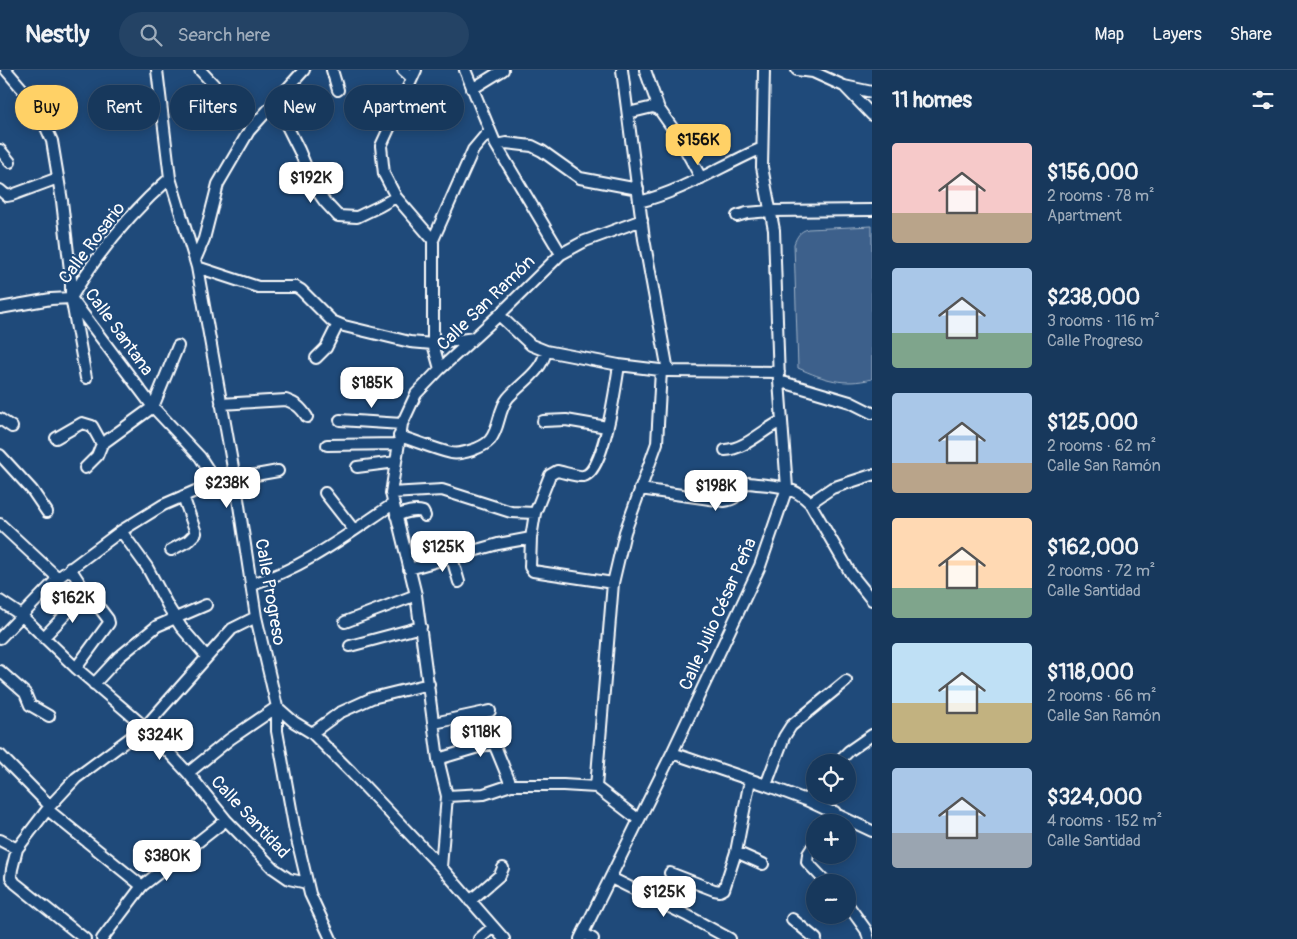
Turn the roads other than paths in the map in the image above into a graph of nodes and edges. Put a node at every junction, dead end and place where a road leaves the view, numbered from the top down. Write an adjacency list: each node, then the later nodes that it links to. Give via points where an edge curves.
1 (6, 70): 31 (street, Calle Santana, via 36,105 52,141)
2 (157, 70): 32 (street, Calle Progreso)
3 (200, 70): 15 (street)
4 (304, 70): 16 (street)
5 (332, 70): 19 (street)
6 (403, 70): 14 (street)
7 (465, 70): 18 (street)
8 (504, 70): 18 (street)
9 (622, 70): 23 (street)
10 (645, 70): 21 (street)
11 (764, 70): 28 (street, Calle Julio César Peña)
12 (797, 70): 13 (street)
13 (813, 71): 17 (street)
14 (414, 74): 36 (street, via 381,146 384,174)
15 (214, 85)
16 (289, 85)
17 (844, 86): 20 (street); 24 (street)
18 (472, 89): 26 (street)
19 (338, 90)
20 (872, 92)
21 (659, 109): 23 (street, via 653,107); 33 (street)
22 (265, 112): 44 (street, via 249,131 218,184)
23 (628, 113): 35 (street)
24 (872, 115)
25 (289, 130): 36 (street, via 315,188 338,216 357,217)
26 (489, 131): 27 (street); 42 (street, via 473,150)
27 (496, 145): 35 (street, via 532,146 580,178); 43 (street)
28 (762, 148): 33 (street); 38 (street, Calle Julio César Peña)
29 (0, 150): 30 (street)
30 (10, 162)
31 (58, 178): 34 (street, via 12,196); 45 (street, Calle Santana, via 72,279)
32 (170, 178): 44 (street, Calle Progreso); 45 (street, Calle Rosario, via 148,197 117,234)
33 (701, 178): 37 (street, via 667,194)
34 (0, 190)
35 (638, 190): 37 (street)
36 (396, 197): 42 (street)
37 (639, 202): 41 (street)
38 (770, 210): 39 (street); 40 (street); 57 (street, Calle Julio César Peña, via 774,230)
39 (872, 210)
40 (737, 216)
41 (642, 220): 43 (street, Calle San Ramón, via 584,241); 56 (street)
42 (432, 240): 50 (street)
43 (561, 254): 47 (street, Calle San Ramón)
44 (196, 264): 48 (street, via 258,287 296,287); 59 (street, Calle Progreso)
45 (71, 298): 46 (street, Calle Rosario); 58 (street); 60 (street, Calle Santana)
46 (0, 308)
47 (499, 315): 49 (street, Calle San Ramón); 52 (street, via 531,345)
48 (338, 324): 50 (street, via 410,342); 53 (street, via 326,348)
49 (474, 338): 50 (street); 55 (street, Calle San Ramón)
50 (433, 344): 55 (street)
51 (178, 346): 60 (street)
52 (546, 351): 54 (street); 71 (street, via 541,365 506,401 494,433 483,445 455,453)
53 (316, 358)
54 (619, 365): 56 (street); 69 (street)
55 (440, 369): 67 (street, Calle San Ramón, via 416,394)
56 (665, 371): 57 (street); 84 (street, via 657,443)
57 (779, 376): 61 (street); 66 (street, Calle Julio César Peña)
58 (86, 378)
59 (221, 404): 62 (street, via 286,400 300,407); 81 (street, Calle Progreso)
60 (153, 407): 72 (street); 82 (street, Calle Santana, via 200,457)
61 (872, 413)
62 (307, 417)
63 (0, 419): 68 (street)
64 (340, 420): 67 (street)
65 (543, 421): 69 (street, via 566,420)
66 (782, 421): 74 (street, via 736,449); 83 (street, Calle Julio César Peña)
67 (402, 424): 71 (street, Calle San Ramón)
68 (12, 427)
69 (607, 427): 91 (street, via 601,456 589,474 583,476 557,471 550,476)
70 (56, 438): 72 (street, via 86,423 92,426)
71 (399, 440): 73 (street); 76 (street, Calle San Ramón)
72 (102, 444): 78 (street, via 98,456)
73 (328, 445)
74 (725, 450)
75 (0, 455): 90 (street)
76 (396, 462): 77 (street); 86 (street, Calle San Ramón)
77 (356, 467)
78 (85, 468)
79 (278, 471): 81 (street)
80 (872, 475): 88 (street, via 832,488)
81 (235, 479): 82 (street); 105 (street, Calle Progreso)
82 (216, 482): 87 (street)
83 (787, 488): 84 (street, via 748,483 744,484 737,497 724,501); 88 (street, via 801,494); 132 (street, Calle Julio César Peña, via 760,566)
84 (640, 489): 104 (street, via 625,532)
85 (325, 492): 95 (street)
86 (391, 493): 89 (street, Calle San Ramón); 91 (street, via 442,490 511,512)
87 (183, 496): 96 (street); 98 (street, via 196,533)
88 (810, 503): 108 (street, via 850,574)
89 (393, 504): 92 (street, Calle San Ramón); 95 (street)
90 (47, 512)
91 (535, 513): 97 (street)
92 (396, 516): 93 (street, via 420,511); 101 (street, Calle San Ramón)
93 (425, 516)
94 (0, 524): 102 (street)
95 (354, 530): 105 (street, via 317,555 275,577)
96 (121, 531): 100 (street); 112 (street, via 147,567)
97 (531, 538): 99 (street); 104 (street, via 530,567 533,571)
98 (171, 550)
99 (452, 558): 101 (street); 103 (street)
100 (70, 568): 102 (street); 106 (street)
101 (409, 569): 107 (street, Calle San Ramón)
102 (58, 578): 111 (street)
103 (459, 582)
104 (613, 583): 140 (street)
105 (252, 584): 113 (street, Calle Progreso)
106 (84, 594): 116 (street); 120 (street, via 92,598 109,623)
107 (416, 595): 114 (street); 115 (street, Calle San Ramón)
108 (872, 600)
109 (0, 601): 111 (street, Calle Santidad)
110 (206, 604): 112 (street)
111 (21, 615): 116 (street, Calle Santidad); 117 (street)
112 (175, 617): 119 (street); 123 (street, via 139,639)
113 (256, 617): 119 (street, via 232,629); 125 (street, Calle Progreso)
114 (345, 622)
115 (421, 627): 118 (street); 124 (street, Calle San Ramón)
116 (44, 637): 120 (street, Calle Santidad)
117 (0, 638)
118 (350, 646)
119 (207, 657): 129 (street)
120 (76, 668): 123 (street, Calle Santidad)
121 (0, 671): 127 (street, via 25,692 30,705)
122 (846, 681): 138 (street, via 791,726)
123 (94, 684): 129 (street, Calle Santidad)
124 (429, 684): 128 (street, Calle San Ramón); 130 (street, via 372,698 339,713)
125 (277, 707): 130 (street); 136 (street); 159 (street, Calle Progreso, via 278,740)
126 (490, 711): 128 (street)
127 (49, 716)
128 (434, 723): 135 (street, Calle San Ramón)
129 (145, 727): 136 (street, Calle Santidad); 144 (street, via 76,778)
130 (312, 733): 154 (street)
131 (872, 735): 133 (street)
132 (672, 754): 137 (street); 147 (street, Calle Julio César Peña)
133 (846, 754)
134 (0, 755): 144 (street)
135 (438, 759): 139 (street, via 492,742); 141 (street, Calle San Ramón)
136 (188, 773): 146 (street, Calle Santidad)
137 (750, 780): 138 (street); 151 (street)
138 (766, 784): 142 (street)
139 (511, 785): 140 (street); 141 (street, via 484,794)
140 (596, 787): 147 (street)
141 (446, 796): 154 (street, Calle San Ramón)
142 (806, 800)
143 (816, 804): 145 (street)
144 (49, 808): 150 (street); 160 (street)
145 (835, 812): 148 (street)
146 (226, 820): 159 (street, Calle Santidad, via 273,868 289,879); 160 (street)
147 (639, 820): 158 (street, Calle Julio César Peña)
148 (872, 831)
149 (0, 840): 150 (street)
150 (17, 849): 166 (street, via 12,869 15,883)
151 (736, 852): 152 (street); 156 (street, via 724,889 720,891)
152 (763, 864)
153 (809, 864): 157 (street)
154 (441, 867): 161 (street)
155 (503, 868): 161 (street, via 500,875)
156 (670, 873)
157 (818, 874)
158 (611, 878): 165 (street, Calle Julio César Peña); 172 (street)
159 (307, 883): 168 (street, Calle Progreso)
160 (142, 886): 167 (street)
161 (470, 901): 164 (street)
162 (856, 916): 174 (street)
163 (792, 919): 173 (street)
164 (493, 927): 169 (street); 170 (street)
165 (582, 936): 171 (street)
166 (85, 939)
167 (102, 939)
168 (331, 939)
169 (479, 939)
170 (504, 939)
171 (594, 939)
172 (730, 939)
173 (816, 939)
174 (869, 939)

